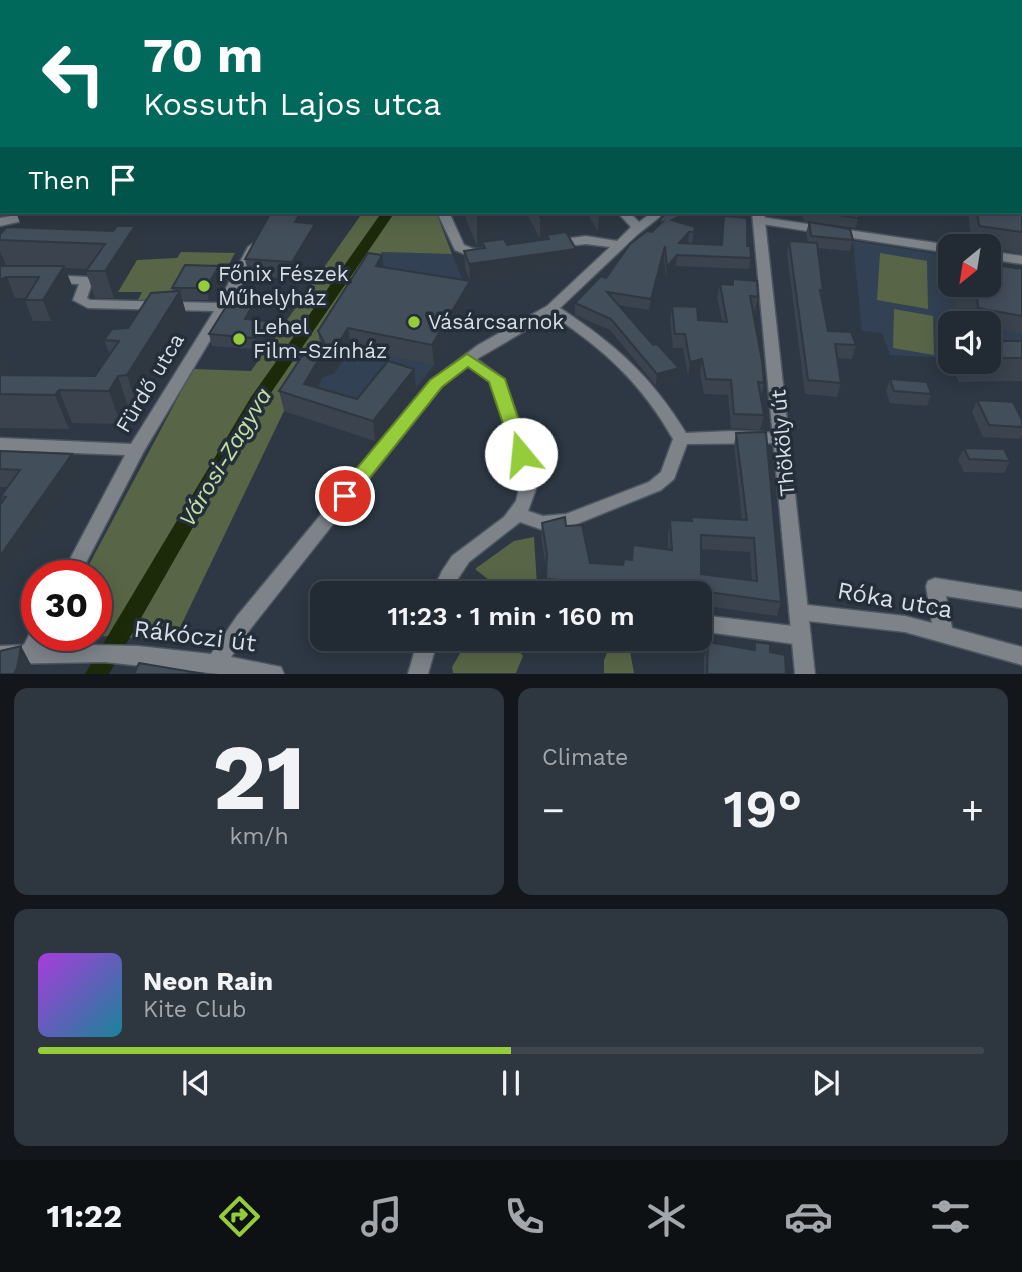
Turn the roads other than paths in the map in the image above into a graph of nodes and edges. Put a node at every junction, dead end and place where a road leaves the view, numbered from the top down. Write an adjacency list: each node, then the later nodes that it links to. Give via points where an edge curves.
1 (39, 214): 6 (street)
2 (444, 214): 12 (street, via 460,247 472,253)
3 (625, 214): 7 (street)
4 (657, 214): 7 (street)
5 (759, 216): 11 (street); 20 (street, Thököly út)
6 (0, 222)
7 (638, 227): 10 (street)
8 (260, 236): 16 (street, Fürdő utca)
9 (542, 245): 10 (street, via 586,240)
10 (620, 245): 17 (street)
11 (938, 247)
12 (495, 251)
13 (1001, 257): 14 (street)
14 (1022, 260)
15 (41, 278): 16 (street, via 82,280 86,283 80,300 88,304)
16 (223, 307): 22 (street, Fürdő utca)
17 (552, 309): 18 (street); 19 (street, via 614,351 646,384)
18 (467, 359): 23 (street, via 497,379 502,391 527,475 527,497); 36 (street, via 438,382)
19 (681, 439): 20 (street); 23 (street, via 668,475 655,486 567,521 543,523)
20 (782, 439): 27 (street, Thököly út)
21 (0, 444): 22 (street)
22 (136, 450): 24 (street, Fürdő utca)
23 (519, 515): 25 (street, via 465,555)
24 (78, 560)
25 (448, 581)
26 (1022, 600): 29 (street, via 936,586)
27 (799, 612): 29 (street, Róka utca); 30 (street, Thököly út)
28 (712, 625): 30 (street)
29 (943, 632): 35 (street, Róka utca)
30 (801, 636): 39 (street, Thököly út)
31 (21, 648): 34 (street, Rákóczi út)
32 (64, 651): 36 (street, Rákóczi út, via 167,655)
33 (425, 651): 38 (street)
34 (0, 655)
35 (1022, 656)
36 (216, 663): 37 (street, Rákóczi út)
37 (274, 674)
38 (418, 674)
39 (805, 674)

